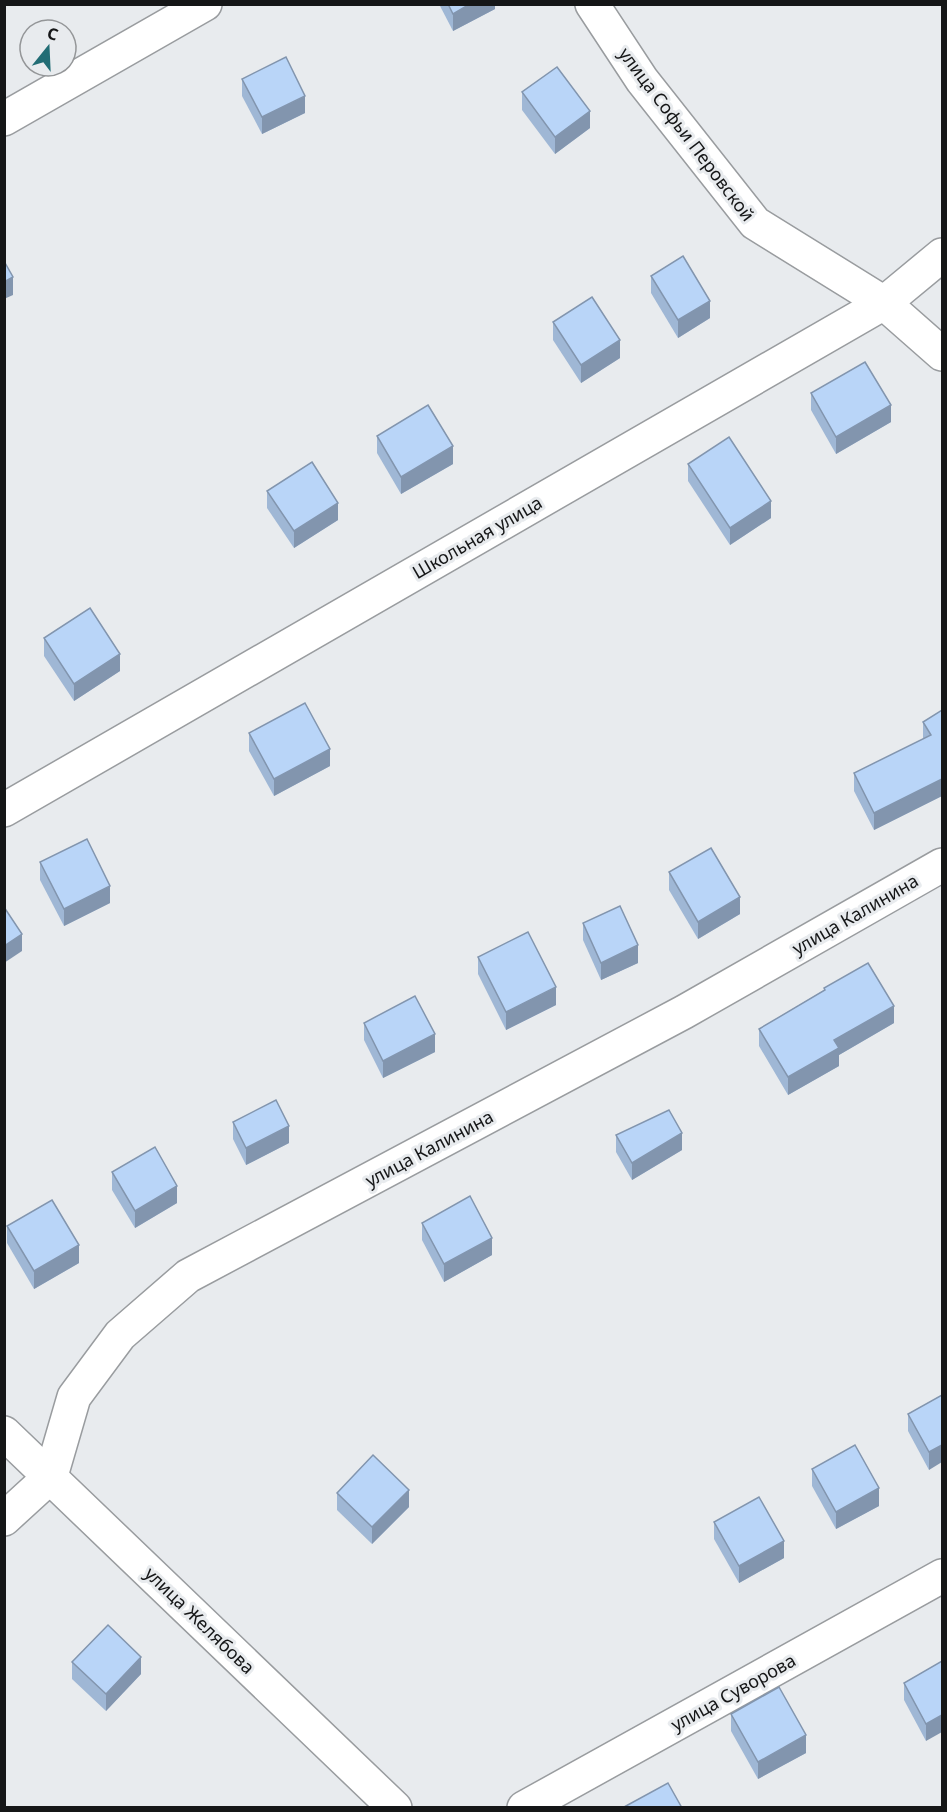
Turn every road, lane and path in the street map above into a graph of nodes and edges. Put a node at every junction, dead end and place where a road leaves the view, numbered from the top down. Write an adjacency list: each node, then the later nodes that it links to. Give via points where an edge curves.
1 (205, 4): 3 (street)
2 (592, 4): 5 (street, улица Софьи Перовской, via 642,80 754,223)
3 (4, 119)
4 (942, 255): 5 (street, Школьная улица)
5 (884, 303): 6 (street, улица Софьи Перовской); 7 (street, Школьная улица)
6 (942, 354)
7 (4, 810)
8 (942, 865): 10 (street, улица Калинина, via 684,1012 188,1276 120,1335 74,1397)
9 (4, 1433): 10 (street, улица Желябова)
10 (51, 1476): 11 (street); 13 (street, улица Желябова)
11 (4, 1519)
12 (942, 1576): 14 (street, улица Суворова)
13 (395, 1808)
14 (524, 1808)

